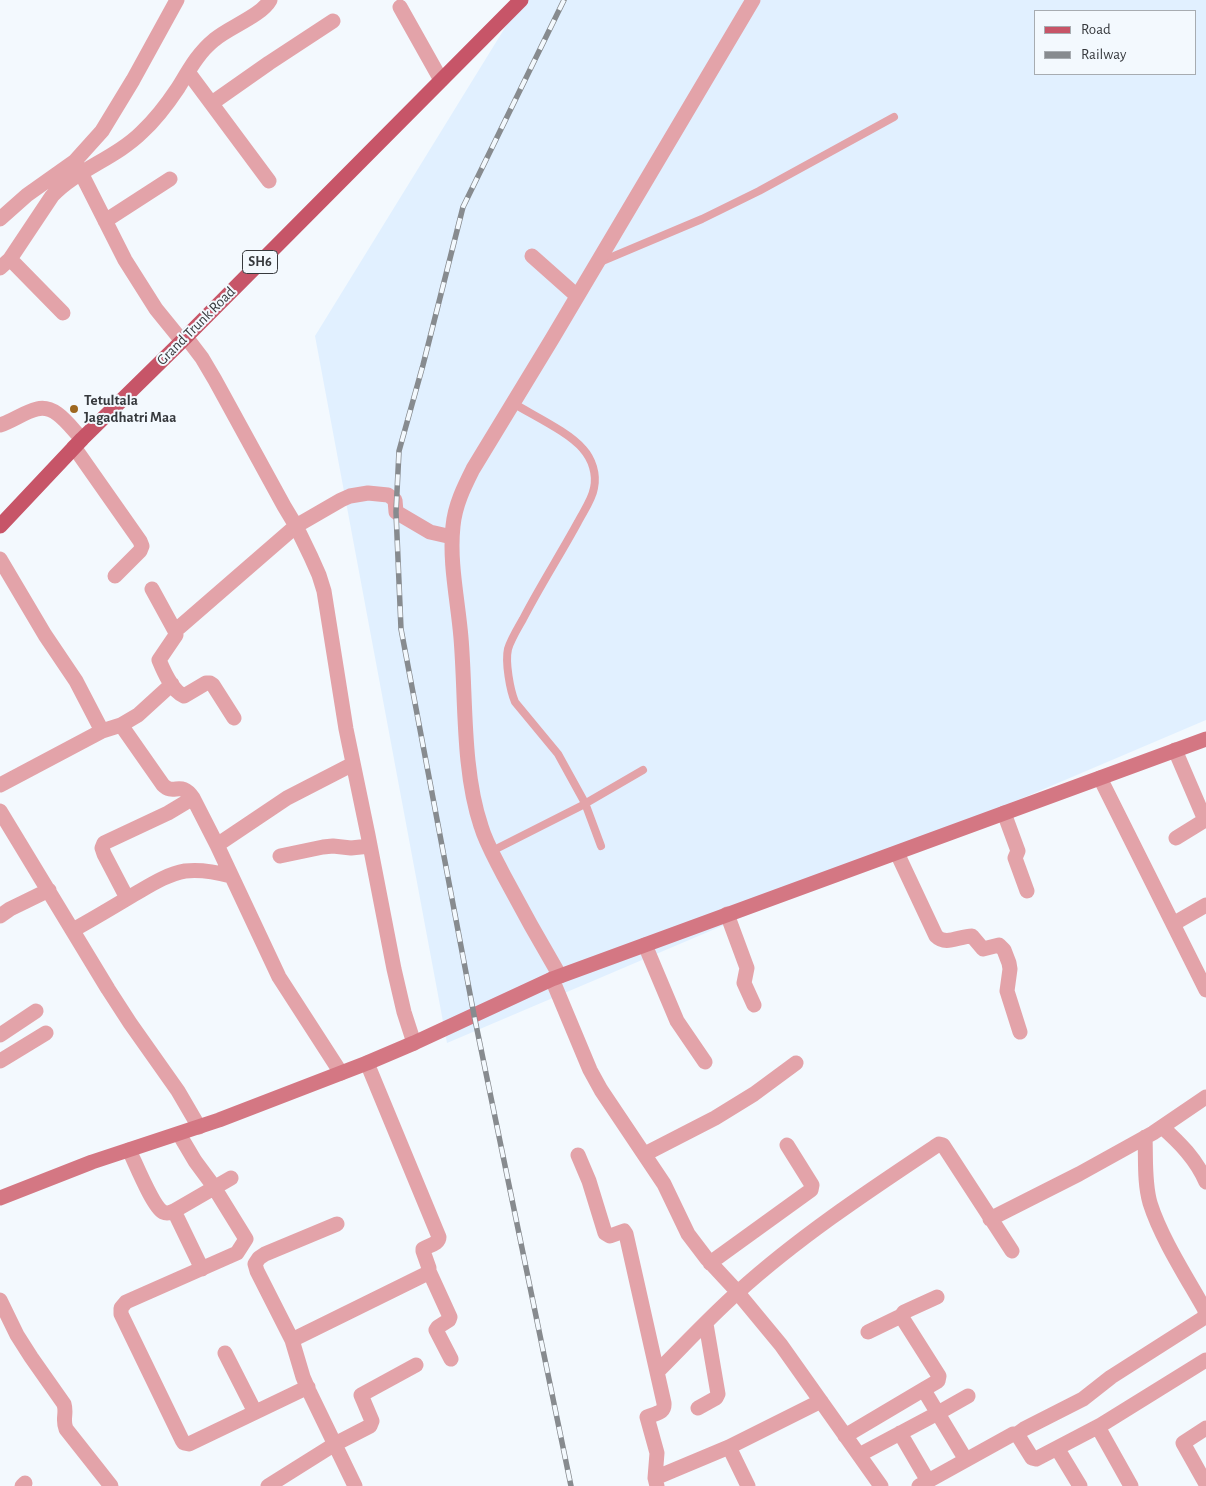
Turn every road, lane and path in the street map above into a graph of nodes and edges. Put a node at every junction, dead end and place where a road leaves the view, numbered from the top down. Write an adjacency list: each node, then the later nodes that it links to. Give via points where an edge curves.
1 (177, 0): 11 (street, via 133,80)
2 (270, 0): 7 (street, via 260,11 216,38 196,58)
3 (521, 0): 8 (main road, Grand Trunk Road / SH6)
4 (753, 0): 18 (street)
5 (400, 7): 8 (street)
6 (333, 22): 9 (street)
7 (188, 72): 9 (street); 11 (street, via 142,132 126,146)
8 (441, 80): 21 (main road, Grand Trunk Road / SH6)
9 (212, 103): 13 (street)
10 (894, 117): 18 (lane, via 759,191)
11 (78, 168): 14 (street, via 27,195); 15 (street); 17 (street, via 52,196)
12 (170, 179): 15 (street)
13 (269, 182)
14 (0, 219)
15 (105, 221): 21 (street, via 124,260 156,309)
16 (532, 256): 19 (street)
17 (5, 264): 20 (street)
18 (596, 264): 19 (street)
19 (577, 296): 22 (street)
20 (63, 312)
21 (184, 339): 24 (main road, Grand Trunk Road / SH6); 26 (street, via 202,358)
22 (513, 403): 27 (street, via 462,491); 43 (lane, via 584,449 595,479 589,501 530,606 510,645 507,658 515,702 558,754)
23 (0, 425): 24 (street, via 37,409 51,409)
24 (78, 443): 25 (main road, Grand Trunk Road / SH6); 29 (street, via 142,546)
25 (0, 526)
26 (296, 526): 27 (street, via 341,500 368,493 388,495 395,500 396,512 430,532); 31 (street); 38 (street, via 324,591)
27 (452, 537): 50 (street, via 469,767 480,825)
28 (0, 559): 35 (street, via 44,635 76,681)
29 (115, 576)
30 (152, 589): 31 (street)
31 (175, 631): 32 (street, via 176,636 159,660)
32 (172, 684): 33 (street, via 184,696 206,683 214,685); 34 (street, via 138,715)
33 (234, 718)
34 (121, 725): 35 (street); 42 (street, via 166,788 183,788)
35 (102, 731): 41 (street)
36 (1206, 739): 37 (street)
37 (1175, 750): 40 (street); 46 (street, via 1205,818 1204,822)
38 (353, 764): 47 (street, via 287,798); 48 (street)
39 (643, 770): 43 (lane)
40 (1100, 778): 45 (street); 60 (street)
41 (0, 785)
42 (193, 798): 47 (street); 56 (street, via 104,844 104,854)
43 (585, 804): 49 (lane); 50 (lane)
44 (0, 811): 54 (street)
45 (1004, 813): 51 (street); 55 (street, via 1018,851 1015,858)
46 (1176, 838)
47 (217, 845): 53 (street)
48 (370, 846): 52 (street, via 323,847); 70 (street, via 394,969)
49 (601, 846)
50 (492, 851): 63 (street)
51 (897, 852): 58 (street); 67 (street, via 939,939 946,941 972,936 983,949 999,945 1004,950 1010,969 1007,990)
52 (280, 856)
53 (231, 876): 56 (street, via 198,870 184,872 162,879); 75 (street, via 279,977)
54 (49, 890): 59 (street); 61 (street)
55 (1028, 891)
56 (127, 898): 61 (street)
57 (1206, 905): 60 (street)
58 (727, 914): 62 (street); 65 (street, via 747,968 744,983)
59 (0, 916)
60 (1173, 924): 64 (street)
61 (73, 930): 77 (street)
62 (645, 945): 63 (street); 72 (street, via 677,1021)
63 (556, 977): 70 (street); 83 (street, via 590,1070)
64 (1206, 990)
65 (754, 1005)
66 (36, 1011): 69 (street)
67 (1020, 1032)
68 (46, 1033): 71 (street)
69 (0, 1035)
70 (414, 1043): 73 (street)
71 (0, 1062)
72 (705, 1062)
73 (367, 1063): 75 (street); 95 (street, via 439,1236 438,1242 423,1249)
74 (796, 1063): 83 (street, via 721,1114)
75 (341, 1073): 77 (street)
76 (1206, 1097): 78 (street)
77 (200, 1127): 79 (street)
78 (1162, 1127): 80 (street); 86 (street, via 1186,1150)
79 (179, 1134): 82 (street); 87 (street)
80 (1146, 1137): 90 (street); 118 (street, via 1150,1204 1205,1310 1205,1316 1083,1399)
81 (787, 1145): 93 (street, via 812,1185 811,1190)
82 (130, 1150): 88 (street); 89 (street, via 157,1207 163,1213)
83 (644, 1154): 93 (street, via 664,1184 688,1234)
84 (578, 1155): 107 (street, via 605,1233 610,1236 624,1231 626,1234)
85 (231, 1178): 87 (street)
86 (1206, 1182)
87 (215, 1188): 89 (street); 94 (street, via 246,1239 237,1253)
88 (0, 1198)
89 (174, 1211): 94 (street)
90 (990, 1219): 92 (street); 96 (street, via 944,1145 940,1144 834,1214)
91 (337, 1224): 102 (street, via 265,1254 255,1264)
92 (1012, 1251)
93 (710, 1263): 96 (street)
94 (202, 1268): 113 (street, via 126,1302 120,1314 184,1443 189,1444)
95 (429, 1271): 102 (street); 104 (street, via 450,1317 436,1330)
96 (737, 1292): 100 (street); 111 (street)
97 (937, 1297): 99 (street)
98 (0, 1300): 129 (street, via 17,1335 64,1404 66,1429)
99 (901, 1316): 101 (street); 109 (street, via 939,1376 938,1381)
100 (706, 1324): 107 (street); 112 (street, via 718,1394)
101 (868, 1332)
102 (292, 1340): 108 (street)
103 (225, 1353): 113 (street)
104 (451, 1359)
105 (1206, 1360): 115 (street)
106 (416, 1366): 120 (street, via 361,1395 372,1424)
107 (657, 1372): 126 (street, via 664,1409 647,1418 657,1453)
108 (308, 1387): 113 (street); 120 (street)
109 (926, 1388): 114 (street, via 925,1392); 119 (street)
110 (968, 1396): 114 (street)
111 (821, 1401): 119 (street); 121 (street)
112 (698, 1408)
113 (255, 1412)
114 (938, 1413): 117 (street); 124 (street)
115 (1098, 1427): 122 (street); 135 (street)
116 (1206, 1428): 128 (street, via 1183,1443)
117 (900, 1433): 123 (street); 127 (street)
118 (1017, 1434): 122 (street, via 1034,1459); 124 (street)
119 (845, 1436): 123 (street)
120 (335, 1444): 125 (street); 131 (street)
121 (729, 1447): 126 (street); 132 (street)
122 (1057, 1448): 134 (street)
123 (859, 1455): 133 (street)
124 (966, 1460): 127 (street)
125 (288, 1480): 130 (street)
126 (656, 1482)
127 (923, 1483)
128 (1206, 1484)
129 (111, 1486)
130 (268, 1486)
131 (355, 1486)
132 (748, 1486)
133 (881, 1486)
134 (1080, 1486)
135 (1131, 1486)

